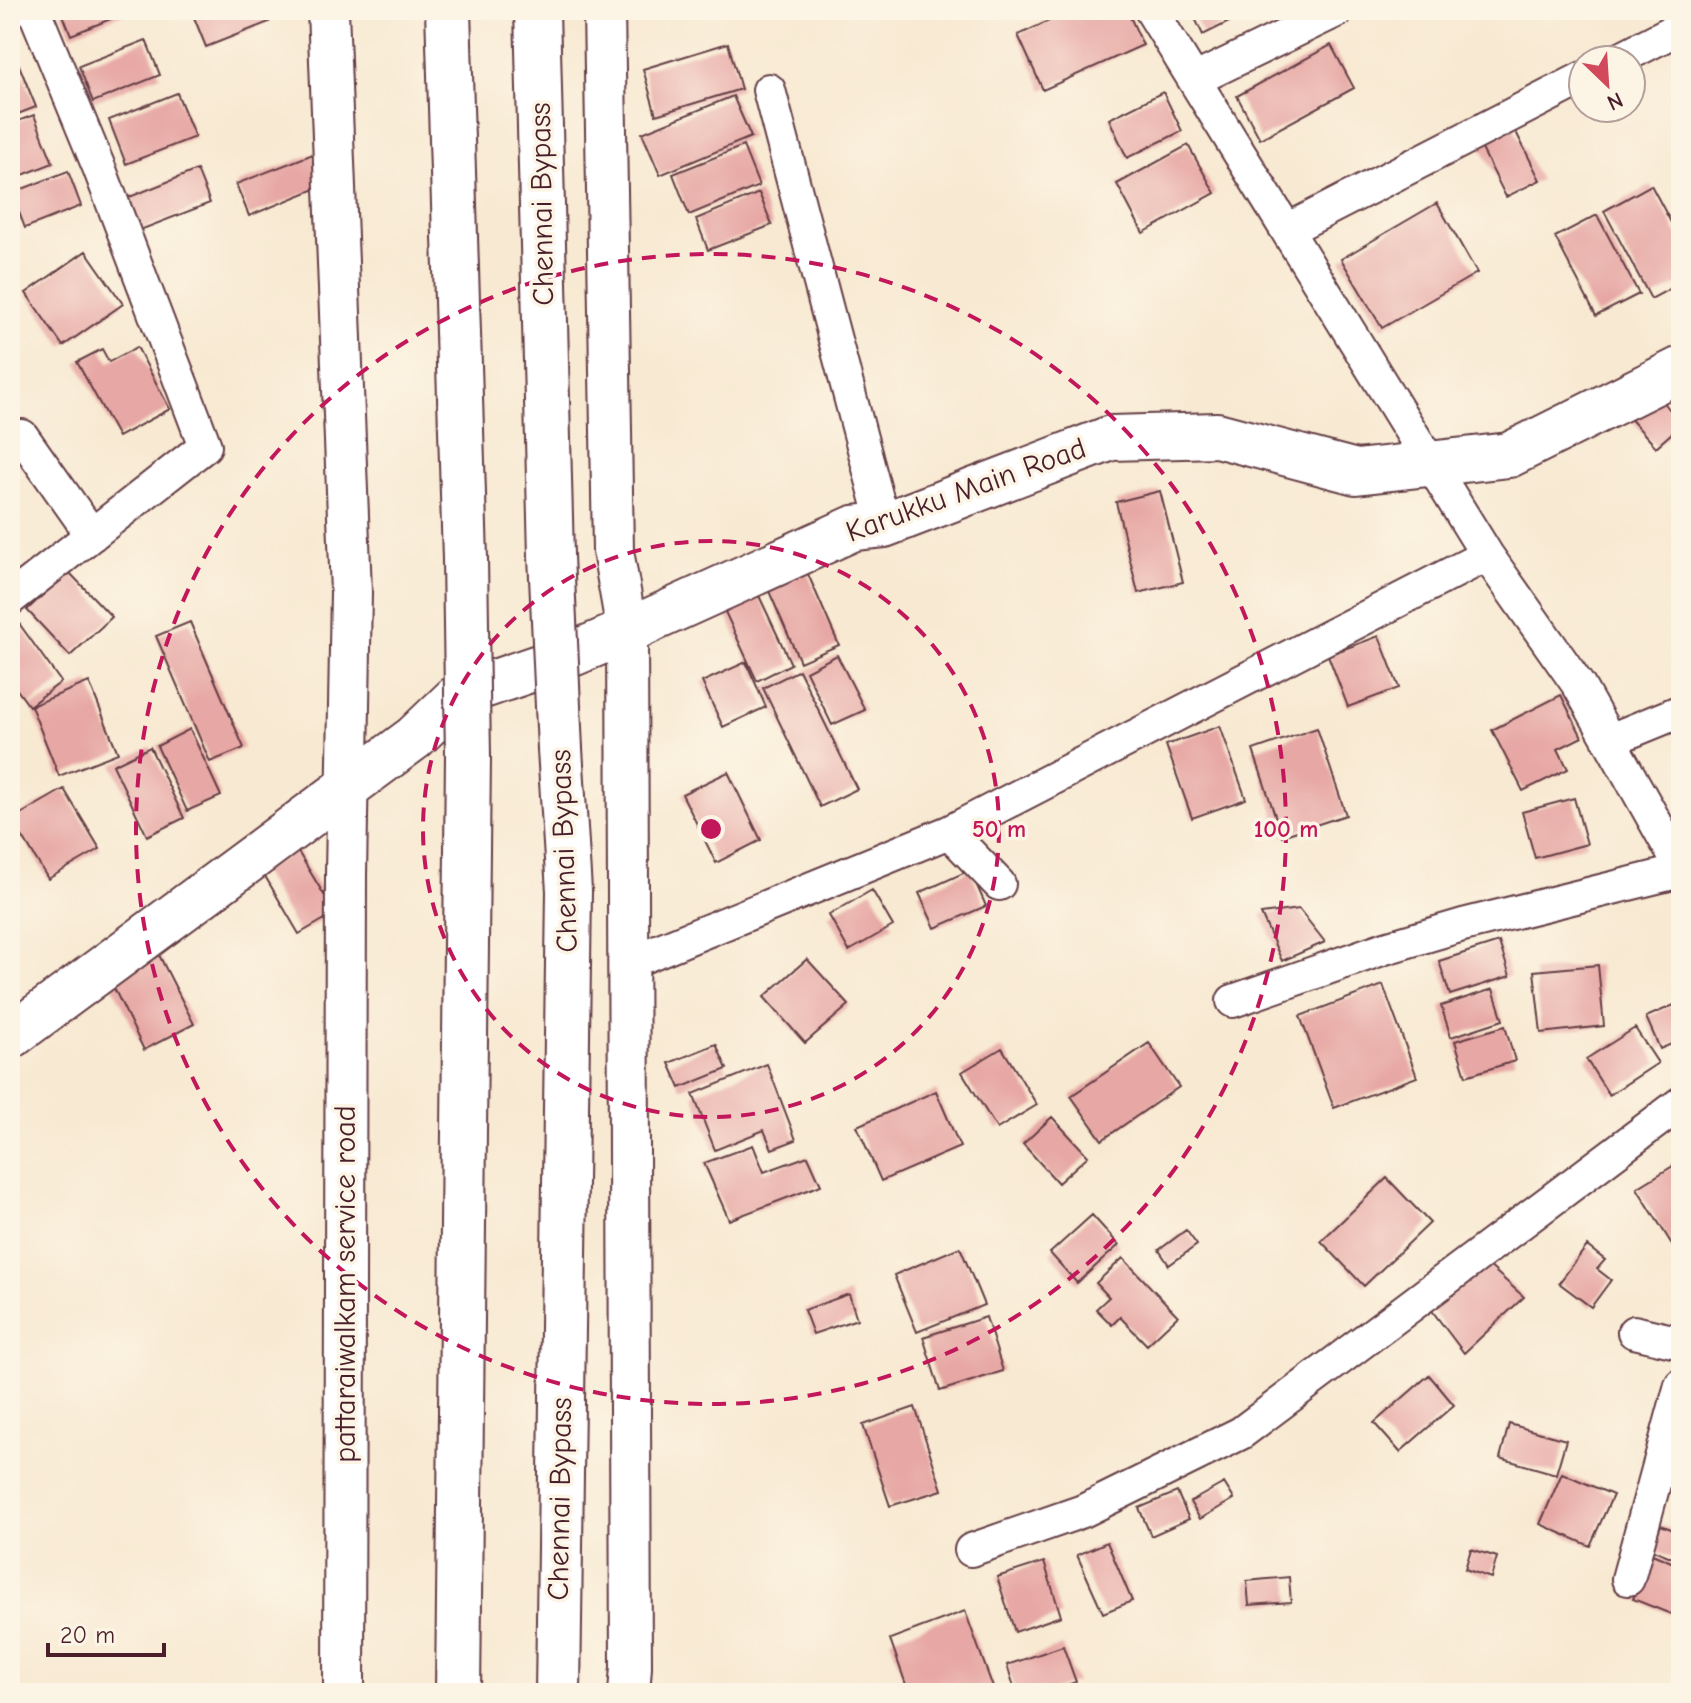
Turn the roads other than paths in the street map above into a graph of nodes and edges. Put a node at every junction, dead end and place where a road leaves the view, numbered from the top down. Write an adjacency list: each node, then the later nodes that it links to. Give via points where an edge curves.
1 (34, 10): 18 (street, via 205,446)
2 (328, 10): 24 (street, pattaraiwalkam service road, via 351,592)
3 (448, 10): 38 (main road, bridge, via 468,757)
4 (537, 10): 39 (main road, Chennai Bypass, bridge, via 551,556 569,891)
5 (604, 10): 21 (street, via 613,551)
6 (1151, 10): 10 (street)
7 (1338, 10): 10 (street)
8 (1681, 27): 9 (street)
9 (1647, 45)
10 (1196, 79): 13 (street)
11 (1567, 86): 13 (street)
12 (769, 90): 17 (street)
13 (1287, 230): 16 (street)
14 (1681, 369): 16 (main road, Karukku Main Road, via 1509,455)
15 (22, 436): 18 (street)
16 (1430, 464): 17 (main road, Karukku Main Road, via 1356,472 1217,435 1111,438); 19 (street)
17 (884, 525): 21 (main road, Karukku Main Road, via 854,528)
18 (92, 535): 20 (street)
19 (1487, 555): 23 (street, via 1579,686); 25 (street)
20 (10, 599)
21 (627, 631): 24 (main road, Karukku Main Road, via 460,694 414,738); 28 (street)
22 (1681, 711): 23 (street)
23 (1610, 740): 26 (street)
24 (347, 787): 30 (main road, Karukku Main Road); 37 (street, pattaraiwalkam service road)
25 (949, 832): 27 (street); 28 (street)
26 (1681, 869): 29 (street, via 1463,925)
27 (999, 884)
28 (628, 963): 40 (street)
29 (1233, 1001)
30 (10, 1037)
31 (1681, 1103): 35 (street, via 1241,1433 1083,1511)
32 (1634, 1332): 33 (street)
33 (1681, 1343)
34 (1681, 1385): 36 (street)
35 (971, 1550)
36 (1628, 1579)
37 (344, 1693)
38 (458, 1693)
39 (558, 1693)
40 (629, 1693)

